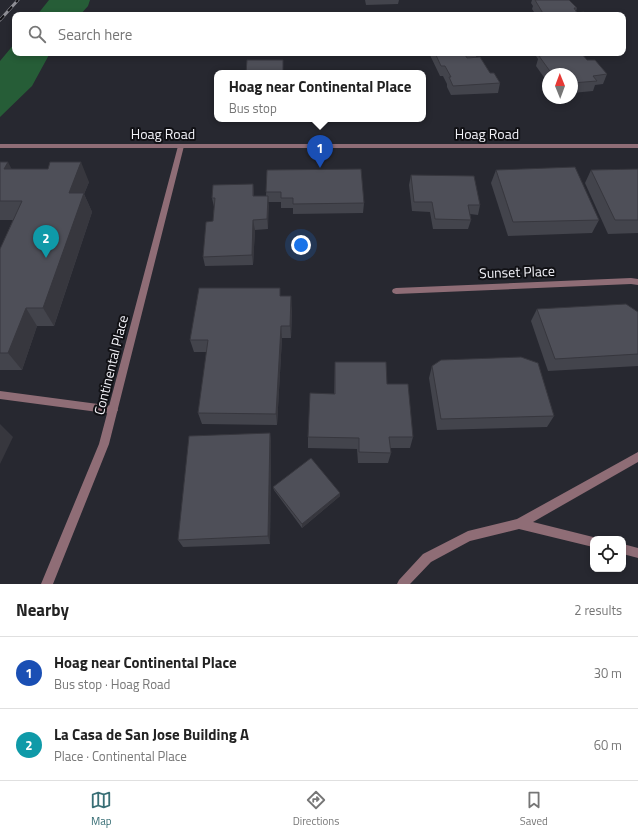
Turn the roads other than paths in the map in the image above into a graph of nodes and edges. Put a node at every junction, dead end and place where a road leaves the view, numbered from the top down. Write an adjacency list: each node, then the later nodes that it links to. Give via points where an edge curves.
1 (0, 146): 2 (street, Hoag Road)
2 (181, 146): 3 (street, Hoag Road); 7 (street, Continental Place)
3 (638, 146)
4 (638, 282): 5 (street, Sunset Place)
5 (396, 291)
6 (0, 395): 7 (street)
7 (113, 410): 13 (street, Continental Place, via 104,444)
8 (638, 457): 9 (street)
9 (519, 524): 10 (street); 14 (street, via 468,536 427,558)
10 (590, 541)
11 (626, 550): 12 (street)
12 (638, 553)
13 (47, 584)
14 (403, 584)

